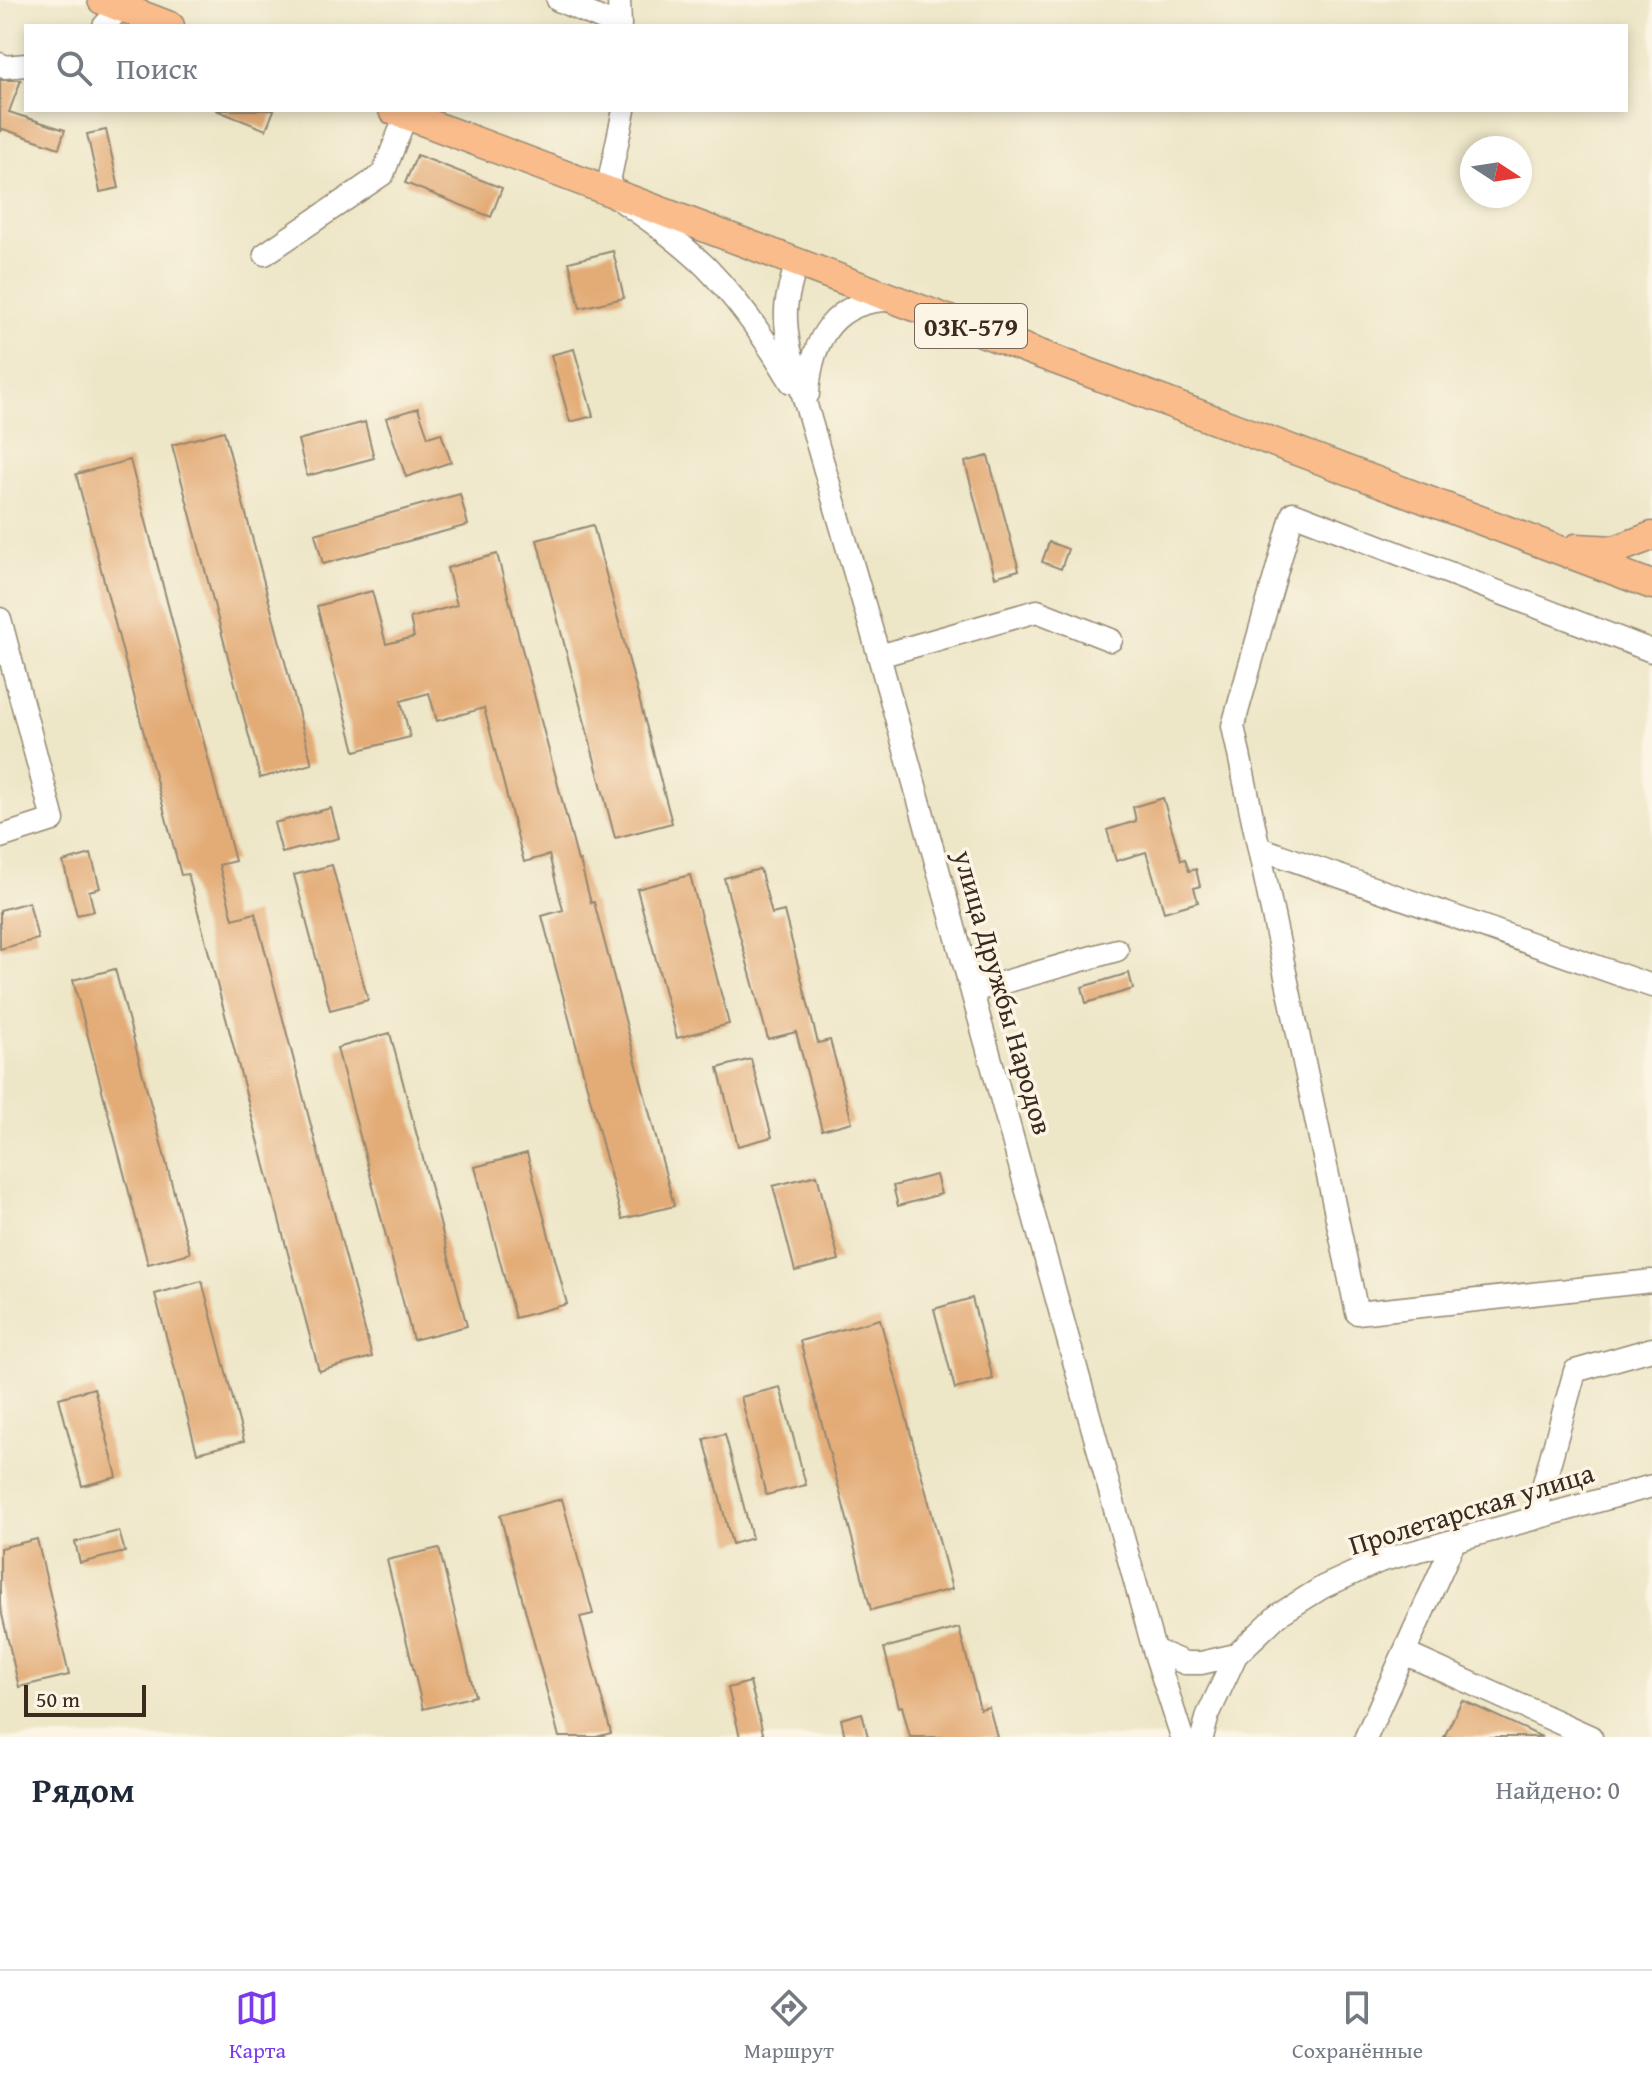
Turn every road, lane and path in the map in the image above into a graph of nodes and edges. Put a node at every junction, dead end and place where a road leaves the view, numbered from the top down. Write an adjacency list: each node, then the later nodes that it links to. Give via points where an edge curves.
1 (558, 0): 5 (street)
2 (619, 0): 6 (street)
3 (109, 11): 4 (main road)
4 (162, 24)
5 (614, 24)
6 (619, 24)
7 (0, 64): 8 (street)
8 (24, 65)
9 (399, 112): 11 (main road, 03К-579); 12 (street, via 383,174)
10 (624, 112): 11 (street)
11 (607, 191): 13 (main road, 03К-579); 15 (street, via 705,266 764,340)
12 (265, 254)
13 (797, 262): 14 (main road, 03К-579); 15 (street, улица Дружбы Народов, via 783,320)
14 (901, 300): 15 (street, via 857,305 821,335 810,366); 17 (main road, 03К-579)
15 (808, 411): 22 (street, улица Дружбы Народов)
16 (1652, 536): 17 (main road, 03К-579, via 1615,550)
17 (1548, 546): 18 (main road, 03К-579)
18 (1652, 585)
19 (0, 619): 23 (street, via 53,820)
20 (1111, 640): 22 (street, via 1037,611)
21 (1652, 651): 24 (street, via 1293,513 1233,726)
22 (879, 656): 27 (street, улица Дружбы Народов)
23 (0, 837)
24 (1259, 848): 26 (street); 28 (street, via 1357,1313)
25 (1117, 950): 27 (street)
26 (1652, 986)
27 (973, 991): 33 (street, улица Дружбы Народов)
28 (1652, 1281)
29 (1652, 1349): 31 (street, via 1575,1371)
30 (1652, 1486): 31 (street, Пролетарская улица)
31 (1534, 1519): 32 (street, Пролетарская улица)
32 (1454, 1542): 34 (street); 35 (street, Пролетарская улица, via 1380,1561 1323,1587 1278,1615)
33 (1154, 1650): 35 (street, via 1185,1663); 36 (street, улица Дружбы Народов)
34 (1404, 1653): 38 (street); 39 (street)
35 (1236, 1655): 37 (street, Пролетарская улица)
36 (1182, 1737)
37 (1202, 1737)
38 (1366, 1737)
39 (1591, 1737)

